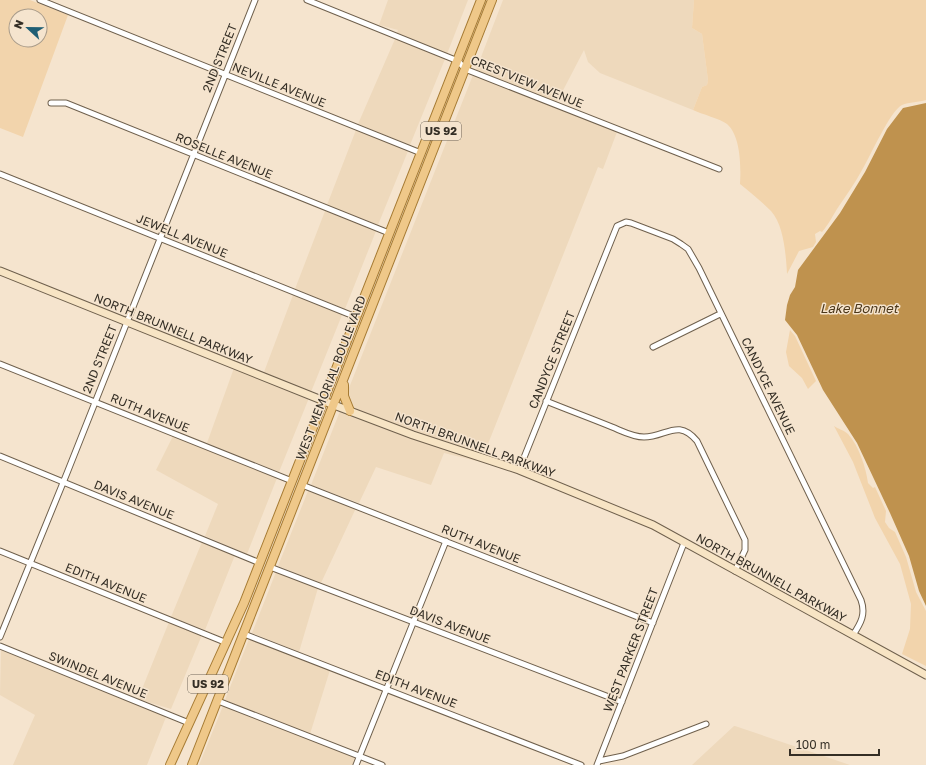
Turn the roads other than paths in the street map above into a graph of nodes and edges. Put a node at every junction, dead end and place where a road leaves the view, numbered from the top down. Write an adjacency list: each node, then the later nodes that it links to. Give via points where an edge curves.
1 (40, 0): 8 (street, NEVILLE AVENUE)
2 (255, 0): 8 (street, 2ND STREET)
3 (307, 0): 6 (street, CRESTVIEW AVENUE)
4 (481, 0): 6 (main road, WEST MEMORIAL BOULEVARD / US 92)
5 (492, 0): 7 (main road, WEST MEMORIAL BOULEVARD / US 92)
6 (458, 61): 7 (street, CRESTVIEW AVENUE); 10 (main road, WEST MEMORIAL BOULEVARD / US 92)
7 (465, 69): 12 (street, CRESTVIEW AVENUE); 17 (main road, WEST MEMORIAL BOULEVARD / US 92)
8 (226, 74): 10 (street, NEVILLE AVENUE); 11 (street, 2ND STREET)
9 (52, 103): 11 (street, ROSELLE AVENUE, via 66,103)
10 (421, 153): 14 (main road, WEST MEMORIAL BOULEVARD / US 92)
11 (193, 154): 15 (street, ROSELLE AVENUE); 16 (street, 2ND STREET)
12 (719, 169)
13 (0, 174): 16 (street, JEWELL AVENUE)
14 (398, 211): 15 (main road, WEST MEMORIAL BOULEVARD / US 92); 17 (main road)
15 (389, 233): 19 (main road); 22 (main road, WEST MEMORIAL BOULEVARD / US 92)
16 (159, 238): 22 (street, JEWELL AVENUE); 23 (street, 2ND STREET)
17 (399, 238): 19 (main road, WEST MEMORIAL BOULEVARD / US 92)
18 (603, 258): 21 (street, CANDYCE AVENUE, via 614,230 621,223 631,223 673,239 688,249); 29 (street, CANDYCE STREET)
19 (389, 262): 26 (main road, WEST MEMORIAL BOULEVARD / US 92)
20 (0, 271): 23 (street, NORTH BRUNNELL PARKWAY)
21 (720, 314): 24 (street); 49 (street, CANDYCE AVENUE, via 861,600 864,608 863,617)
22 (356, 317): 27 (main road, WEST MEMORIAL BOULEVARD / US 92)
23 (126, 322): 27 (street, NORTH BRUNNELL PARKWAY); 28 (street, 2ND STREET)
24 (653, 347)
25 (0, 364): 28 (street, RUTH AVENUE)
26 (344, 381): 30 (main road, WEST MEMORIAL BOULEVARD / US 92); 31 (main road, via 344,396)
27 (324, 400): 30 (street, NORTH BRUNNELL PARKWAY); 34 (main road, WEST MEMORIAL BOULEVARD / US 92)
28 (94, 401): 34 (street, RUTH AVENUE); 35 (street, 2ND STREET)
29 (546, 401): 33 (street, CANDYCE STREET); 44 (street, via 635,436 654,436 678,429 692,436 745,540 745,550)
30 (334, 405): 31 (street, NORTH BRUNNELL PARKWAY); 36 (main road, WEST MEMORIAL BOULEVARD / US 92)
31 (350, 411): 33 (street, NORTH BRUNNELL PARKWAY)
32 (0, 456): 35 (street, DAVIS AVENUE)
33 (519, 470): 38 (street, NORTH BRUNNELL PARKWAY, via 654,525)
34 (292, 481): 39 (main road, WEST MEMORIAL BOULEVARD / US 92)
35 (63, 482): 41 (street, 2ND STREET); 42 (street, DAVIS AVENUE)
36 (302, 485): 37 (street, RUTH AVENUE); 43 (main road, WEST MEMORIAL BOULEVARD / US 92)
37 (446, 541): 46 (street); 47 (street, RUTH AVENUE)
38 (684, 543): 44 (street, NORTH BRUNNELL PARKWAY); 47 (street, WEST PARKER STREET)
39 (267, 546): 42 (main road, WEST MEMORIAL BOULEVARD / US 92); 43 (main road)
40 (0, 551): 41 (street, EDITH AVENUE)
41 (31, 563): 50 (street, 2ND STREET); 51 (street, EDITH AVENUE)
42 (260, 563): 45 (main road); 51 (main road, WEST MEMORIAL BOULEVARD / US 92)
43 (270, 567): 45 (main road, WEST MEMORIAL BOULEVARD / US 92); 46 (street, DAVIS AVENUE)
44 (735, 571): 49 (street, NORTH BRUNNELL PARKWAY)
45 (263, 585): 48 (main road, WEST MEMORIAL BOULEVARD / US 92)
46 (414, 622): 54 (street); 56 (street, DAVIS AVENUE)
47 (653, 623): 56 (street, WEST PARKER STREET)
48 (244, 634): 54 (street, EDITH AVENUE); 55 (main road, WEST MEMORIAL BOULEVARD / US 92)
49 (854, 636): 53 (street, NORTH BRUNNELL PARKWAY)
50 (0, 637)
51 (227, 643): 57 (main road, US 92)
52 (0, 646): 57 (street, SWINDEL AVENUE)
53 (926, 675)
54 (388, 689): 59 (street); 65 (street, EDITH AVENUE)
55 (218, 701): 59 (street); 62 (main road, WEST MEMORIAL BOULEVARD / US 92)
56 (622, 702): 60 (street, WEST PARKER STREET)
57 (189, 723): 61 (main road, US 92)
58 (706, 724): 60 (street)
59 (360, 756): 63 (street); 64 (street)
60 (598, 763)
61 (170, 765)
62 (192, 765)
63 (356, 765)
64 (382, 765)
65 (581, 765)

